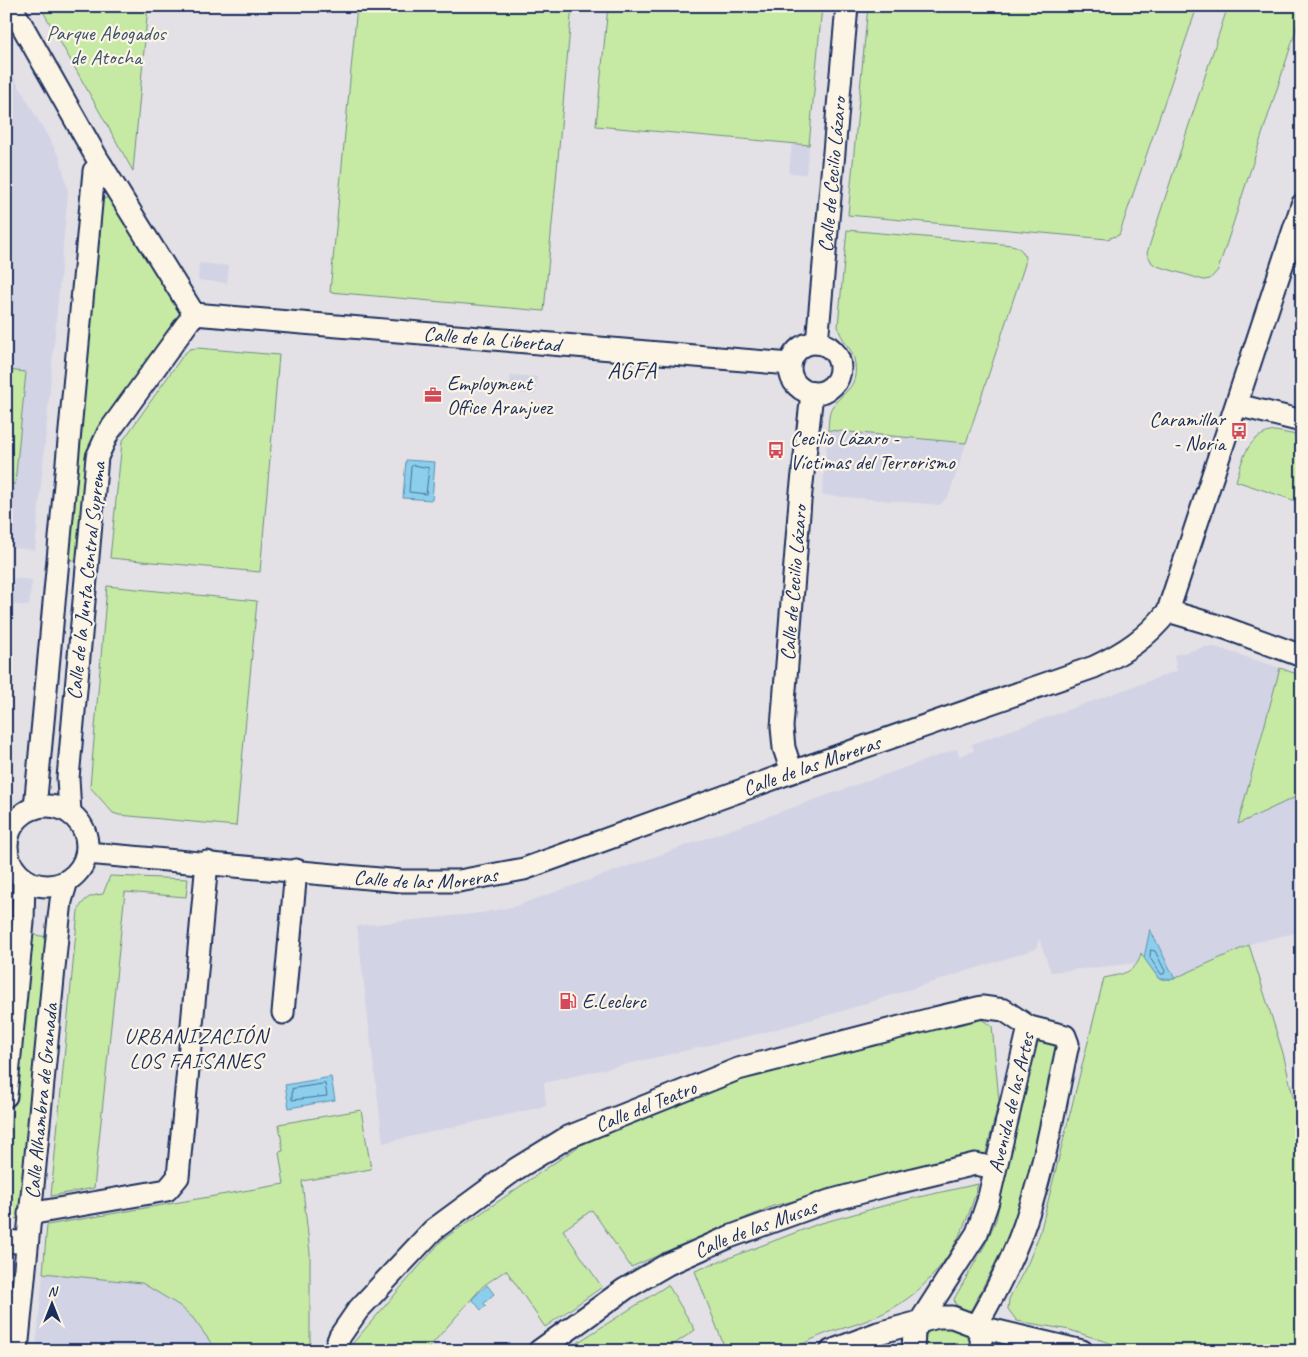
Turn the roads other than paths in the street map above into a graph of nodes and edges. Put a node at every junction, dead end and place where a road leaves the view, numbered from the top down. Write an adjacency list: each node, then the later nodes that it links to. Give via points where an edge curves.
1 (11, 6): 3 (street)
2 (847, 6): 6 (street, Calle de Cecilio Lázaro)
3 (102, 166): 5 (street); 14 (street, Calle de la Junta Central Suprema, via 94,171)
4 (1302, 205): 9 (street, Calle de las Moreras)
5 (194, 314): 7 (street, Calle de la Libertad); 15 (street, Calle de la Junta Central Suprema, via 108,433 97,457 68,778)
6 (817, 343): 7 (street, via 800,348); 8 (street, via 834,352 840,370 831,388)
7 (790, 364): 8 (street, via 794,383)
8 (812, 393): 13 (street, Calle de Cecilio Lázaro, via 782,727 784,748)
9 (1238, 405): 10 (street); 11 (street, Calle de las Moreras)
10 (1302, 421)
11 (1168, 611): 12 (street); 13 (street, Calle de las Moreras, via 1154,630 1136,644 1094,667)
12 (1302, 656)
13 (792, 772): 19 (street, Calle de las Moreras, via 524,869 494,876 459,881 402,881)
14 (35, 808): 15 (street, via 53,806); 16 (street, via 16,822)
15 (70, 813): 17 (street, via 84,830)
16 (7, 844): 20 (street, via 12,864)
17 (87, 853): 18 (street, Calle de las Moreras); 21 (street, via 81,869)
18 (207, 862): 19 (street, Calle de las Moreras); 26 (street, via 178,1177 167,1190)
19 (296, 870): 22 (street)
20 (24, 879): 21 (street, via 45,887); 24 (street, Calle Alhambra de Granada, via 23,922)
21 (67, 881): 26 (street, Calle Alhambra de Granada, via 58,927)
22 (282, 1014)
23 (1029, 1027): 25 (street, Avenida de las Artes); 30 (street, Avenida de las Artes, via 1064,1036 1068,1044 1039,1174 1020,1236 997,1289); 32 (street, Calle del Teatro, via 1004,1010 982,1007 935,1018 738,1068 568,1137 516,1169 433,1230 358,1310)
24 (6, 1096)
25 (995, 1168): 29 (street, Avenida de las Artes, via 977,1233); 33 (street, Calle de las Musas, via 975,1164 892,1184 756,1226 668,1264 624,1289)
26 (29, 1214): 27 (street, Calle Alhambra de Granada)
27 (17, 1242): 28 (street, Calle Alhambra de Granada)
28 (15, 1276): 31 (street, Calle Alhambra de Granada)
29 (923, 1320): 30 (street, via 952,1316); 34 (street); 35 (street, Avenida de las Artes, via 914,1332)
30 (976, 1326): 36 (street); 37 (street)
31 (16, 1351)
32 (334, 1351)
33 (539, 1351)
34 (831, 1351)
35 (913, 1351)
36 (982, 1351)
37 (1082, 1351)

